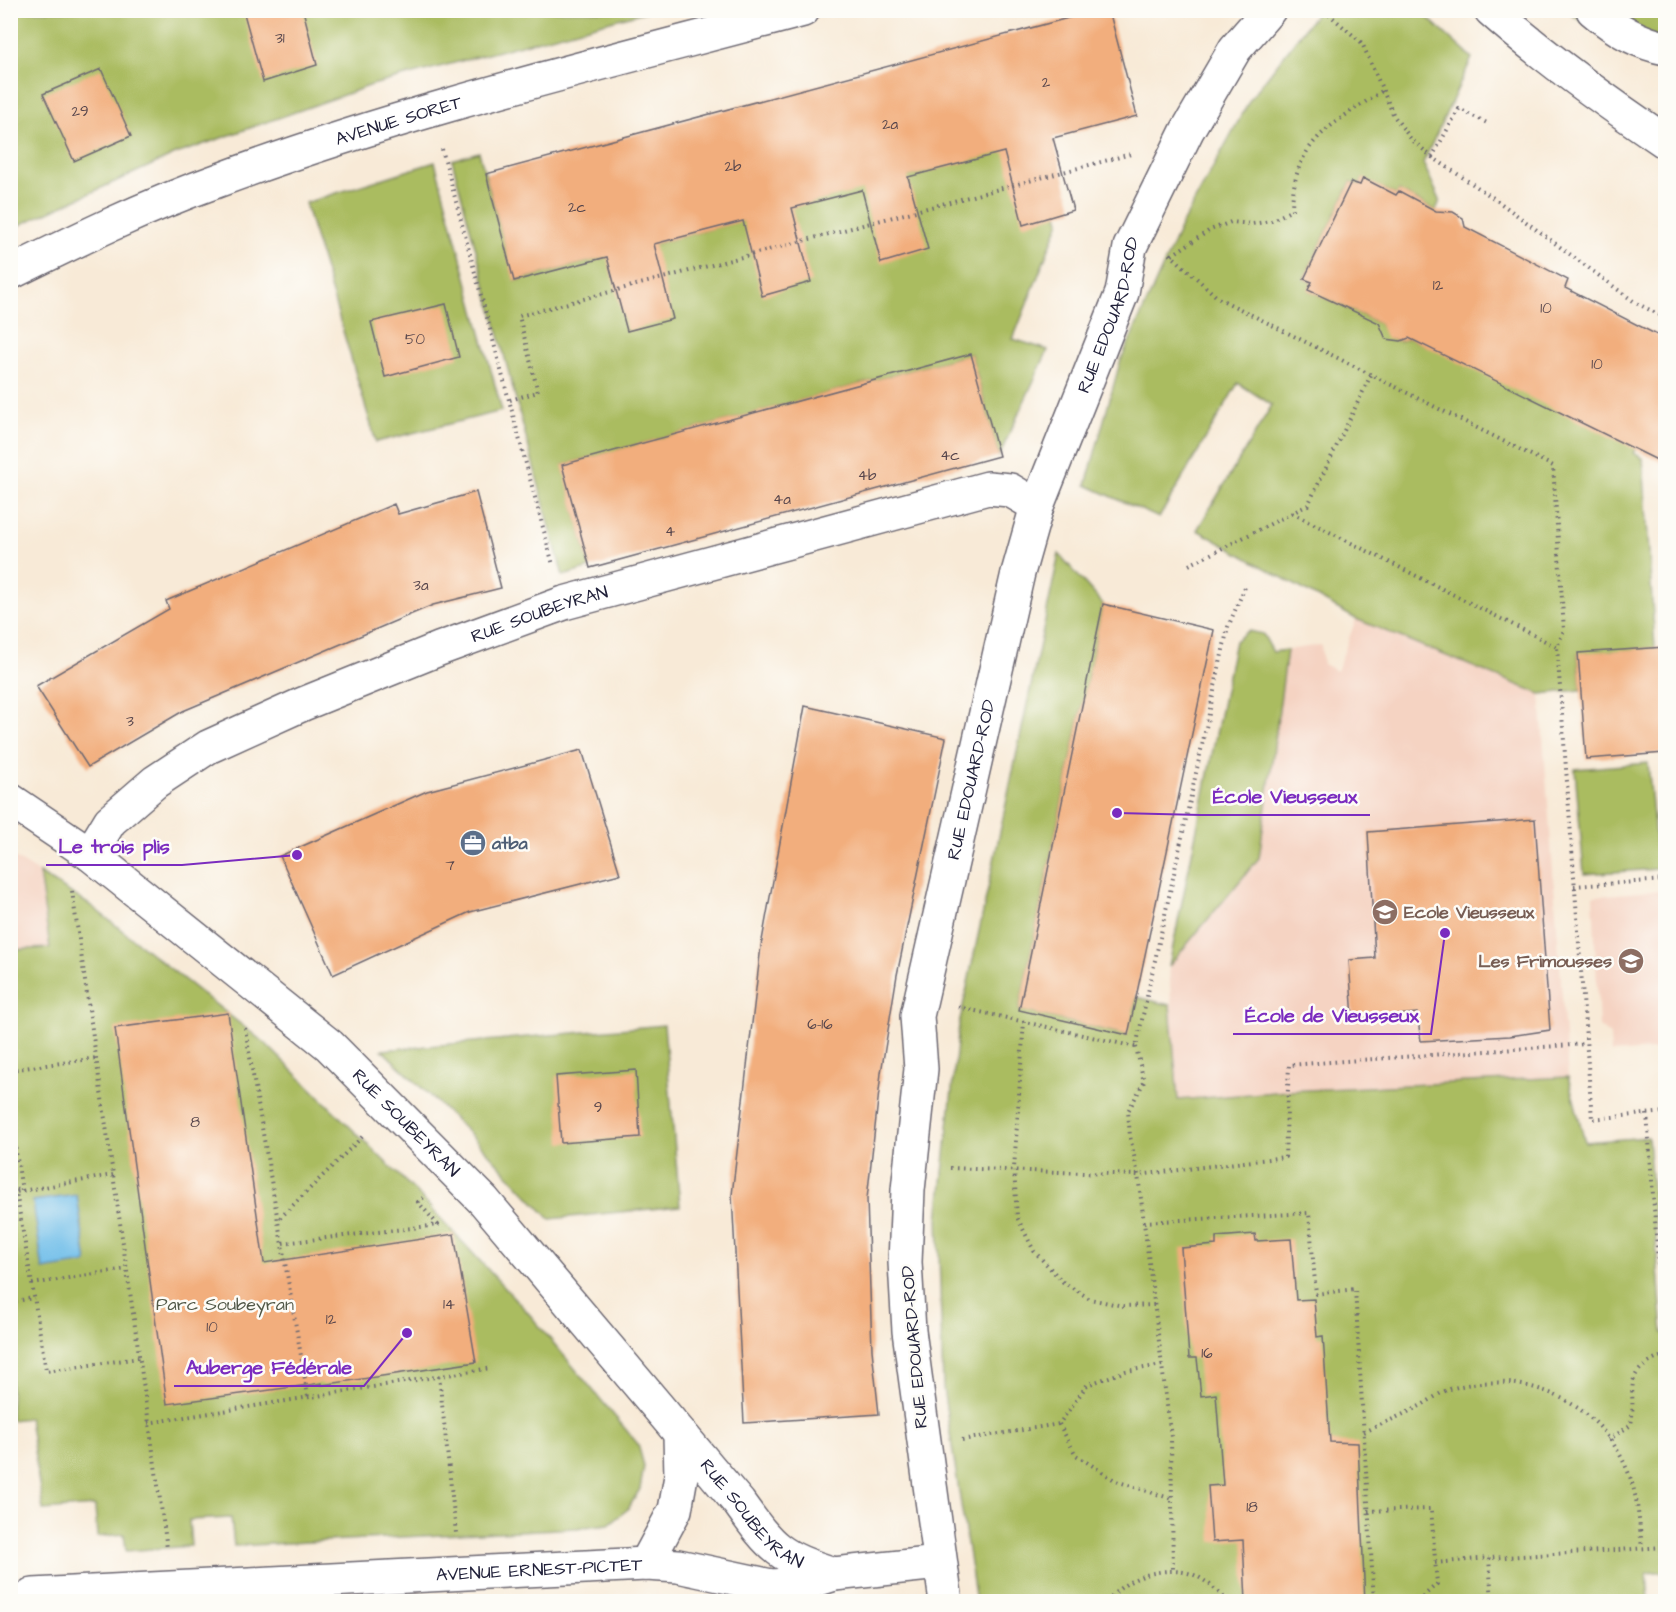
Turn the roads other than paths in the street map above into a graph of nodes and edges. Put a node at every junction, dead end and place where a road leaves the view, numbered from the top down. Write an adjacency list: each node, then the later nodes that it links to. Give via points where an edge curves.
1 (802, 10): 7 (street, AVENUE SORET, via 415,114 213,182 103,228)
2 (1269, 10): 8 (street, RUE EDOUARD-ROD, via 1235,49 1187,131 1130,247 1122,293)
3 (1491, 10): 6 (street, via 1591,91)
4 (1593, 10): 5 (street, via 1614,27 1651,46)
5 (1665, 48)
6 (1665, 142)
7 (10, 273)
8 (1037, 506): 10 (street, RUE SOUBEYRAN, via 1010,490 988,488 564,603 397,666 208,747 155,782); 12 (street, RUE EDOUARD-ROD, via 917,1016 921,1069 905,1262 909,1331)
9 (10, 800): 10 (street, RUE SOUBEYRAN)
10 (77, 845): 11 (street, RUE SOUBEYRAN, via 329,1045 484,1202)
11 (680, 1435): 13 (street, RUE SOUBEYRAN, via 681,1476 675,1510); 14 (street, RUE SOUBEYRAN, via 767,1542 795,1562)
12 (939, 1563): 14 (street, AVENUE ERNEST-PICTET); 17 (street, RUE EDOUARD-ROD)
13 (646, 1564): 14 (street, AVENUE ERNEST-PICTET, via 678,1566 771,1586 803,1584); 15 (street, AVENUE ERNEST-PICTET)
14 (834, 1574)
15 (134, 1596): 16 (street, AVENUE ERNEST-PICTET, via 33,1595)
16 (23, 1602)
17 (946, 1602)

